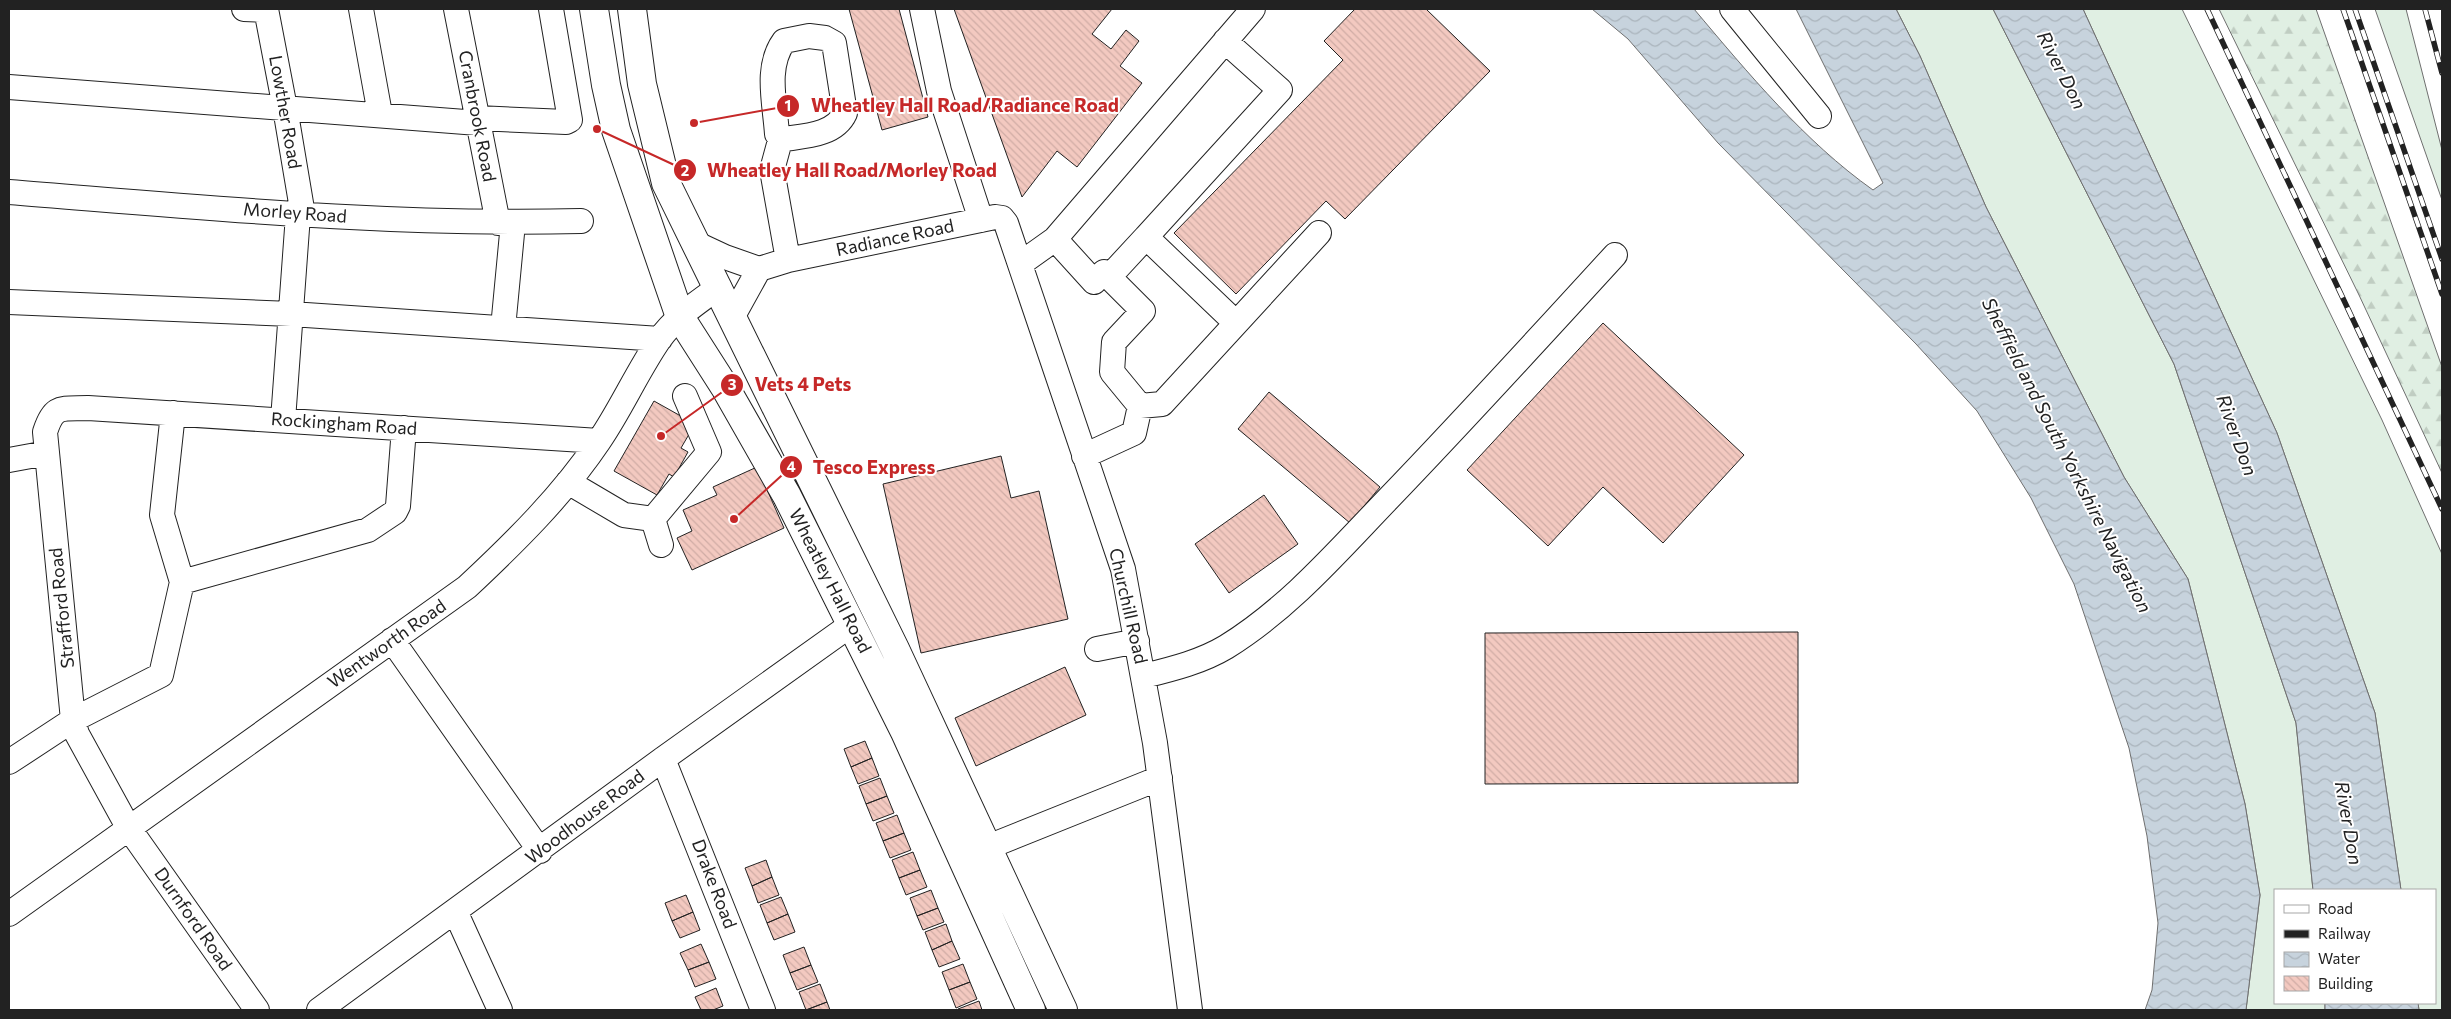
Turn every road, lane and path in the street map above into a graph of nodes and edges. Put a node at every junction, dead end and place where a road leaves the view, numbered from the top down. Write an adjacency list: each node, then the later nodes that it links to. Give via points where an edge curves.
1 (258, 9): 12 (street, Lowther Road)
2 (361, 9): 13 (street)
3 (456, 9): 15 (street, Cranbrook Road)
4 (551, 9): 15 (street, via 570,120)
5 (594, 9): 33 (highway, Wheatley Hall Road, via 616,130)
6 (632, 9): 25 (highway, Wheatley Hall Road, via 642,84 666,183)
7 (922, 9): 19 (street, Churchill Road, via 939,91)
8 (1253, 9): 10 (street)
9 (1732, 9): 14 (street)
10 (1225, 41): 23 (street, via 1280,90); 24 (street)
11 (9, 87): 12 (street)
12 (286, 108): 13 (street); 18 (street, Lowther Road)
13 (380, 114): 15 (street)
14 (1819, 116)
15 (477, 120): 21 (street, Cranbrook Road)
16 (781, 137): 27 (street, via 772,170)
17 (9, 192): 18 (street, Morley Road)
18 (301, 215): 21 (street, Morley Road); 34 (street, Lowther Road)
19 (992, 219): 27 (street, Radiance Road); 28 (street, Churchill Road)
20 (581, 221): 21 (street, Morley Road)
21 (506, 223): 37 (street, Cranbrook Road)
22 (1319, 233): 36 (street)
23 (1146, 237): 30 (street); 36 (street)
24 (1055, 240): 28 (street); 30 (street, via 1094,282 1104,272)
25 (695, 243): 29 (street, via 725,258); 31 (highway, Wheatley Hall Road)
26 (1615, 255): 57 (street, via 1430,456 1292,598 1224,648 1188,665)
27 (788, 260): 29 (street, Radiance Road)
28 (1020, 264): 47 (street, Churchill Road)
29 (759, 269): 35 (street)
30 (1109, 277): 40 (street, via 1143,311 1114,342 1112,372)
31 (719, 287): 33 (street); 35 (highway, Wheatley Hall Road)
32 (9, 302): 34 (street)
33 (688, 310): 38 (street, Wentworth Road); 53 (highway, Wheatley Hall Road, via 726,389 787,496)
34 (291, 314): 37 (street); 43 (street, Lowther Road)
35 (733, 316): 63 (highway, Wheatley Hall Road)
36 (1236, 323): 40 (street, via 1162,404)
37 (503, 328): 38 (street)
38 (660, 338): 45 (street, Wentworth Road)
39 (685, 396): 50 (street, via 709,452)
40 (1140, 406): 47 (street, via 1134,433)
41 (88, 408): 42 (street, Rockingham Road); 46 (street, Strafford Road, via 60,409 50,417 45,432)
42 (173, 413): 43 (street, Rockingham Road); 52 (street, via 162,515)
43 (283, 420): 44 (street, Rockingham Road)
44 (404, 428): 45 (street, Rockingham Road); 52 (street, via 395,512 368,530)
45 (599, 441): 49 (street, Wentworth Road)
46 (47, 453): 48 (street); 58 (street, Strafford Road)
47 (1084, 456): 55 (street, Churchill Road, via 1122,569)
48 (9, 460)
49 (568, 482): 50 (street, via 624,515); 54 (street, Wentworth Road, via 522,536 467,588)
50 (653, 519): 51 (street)
51 (661, 545)
52 (182, 582): 58 (street, via 161,675)
53 (852, 624): 59 (street, Woodhouse Road); 71 (highway, Wheatley Hall Road, via 909,740)
54 (392, 640): 62 (street, Wentworth Road); 64 (street)
55 (1137, 641): 56 (street); 57 (street, Churchill Road)
56 (1097, 649)
57 (1144, 676): 61 (street, Churchill Road)
58 (73, 720): 60 (street); 62 (street, Strafford Road, via 77,734)
59 (663, 759): 64 (street, Woodhouse Road); 70 (street, Drake Road)
60 (9, 762)
61 (1160, 778): 63 (street); 73 (street, Churchill Road)
62 (128, 827): 66 (street, Wentworth Road); 67 (street, Durnford Road)
63 (988, 847): 72 (highway, Wheatley Hall Road)
64 (540, 851): 65 (street, Woodhouse Road)
65 (455, 911): 68 (street, Woodhouse Road); 69 (street)
66 (9, 914)
67 (258, 1010)
68 (319, 1010)
69 (500, 1010)
70 (763, 1010)
71 (1031, 1010)
72 (1063, 1010)
73 (1190, 1010)

